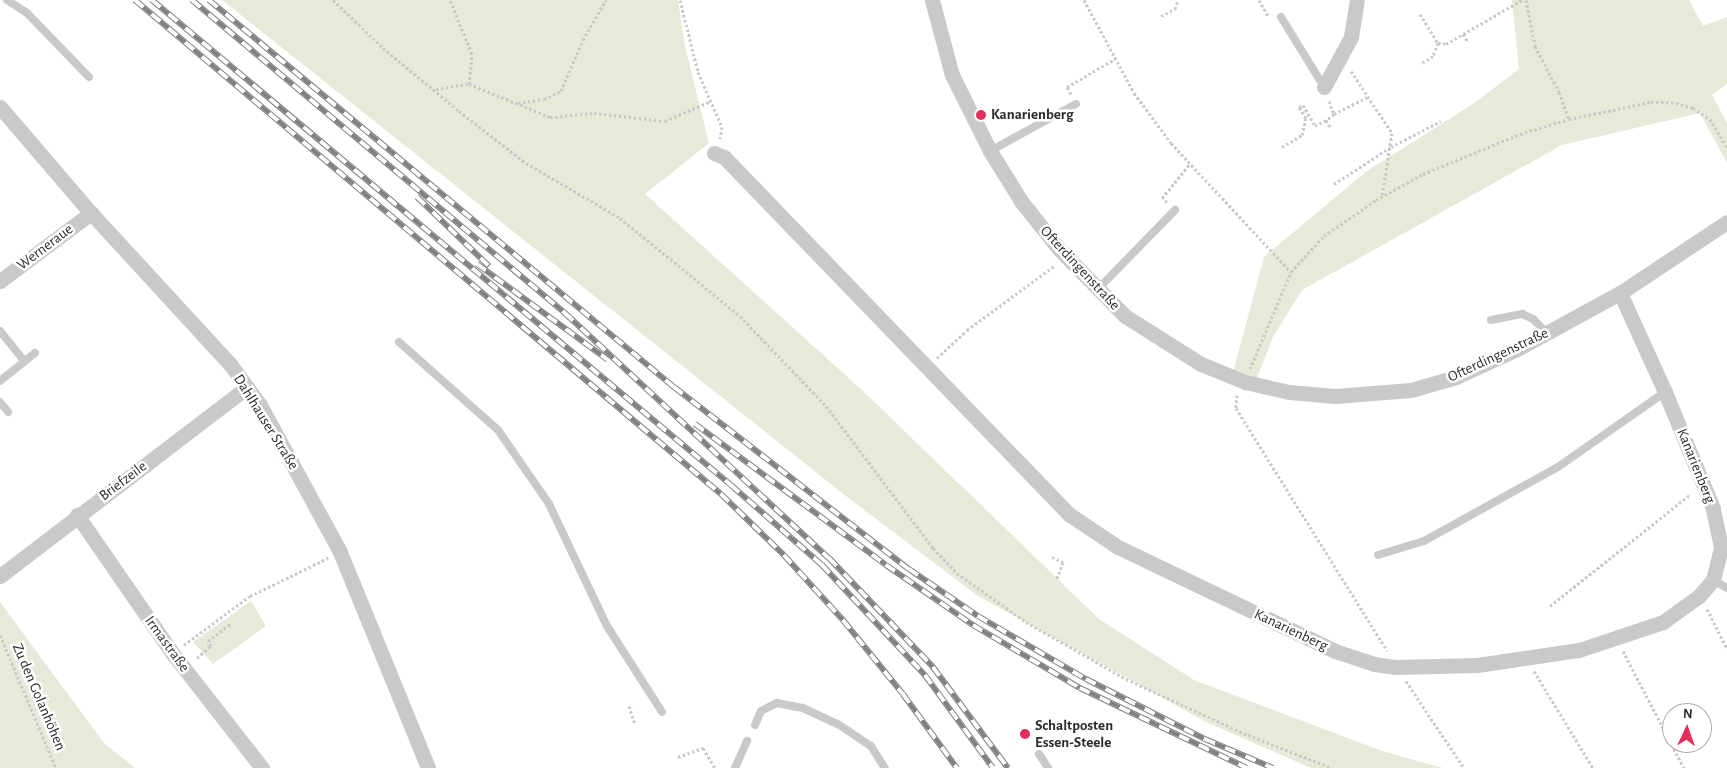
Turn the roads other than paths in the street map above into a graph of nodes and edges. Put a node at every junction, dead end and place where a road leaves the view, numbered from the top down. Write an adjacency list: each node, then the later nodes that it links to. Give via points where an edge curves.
1 (7, 0): 5 (lane, via 27,12)
2 (932, 0): 9 (street, Ofterdingenstraße, via 952,75)
3 (1357, 0): 6 (street, via 1351,38)
4 (1281, 17): 6 (lane)
5 (88, 77)
6 (1324, 87)
7 (1076, 104): 9 (lane)
8 (0, 108): 12 (street, Dahlhauser Straße)
9 (990, 150): 15 (street, Ofterdingenstraße, via 1021,201)
10 (714, 153): 31 (street, Kanarienberg, via 724,157 1049,495 1096,534 1335,651 1396,667 1528,659 1618,639 1663,622 1699,596)
11 (1175, 210): 15 (lane)
12 (91, 213): 14 (street, Werneraue); 24 (street, Dahlhauser Straße, via 210,341)
13 (1727, 222): 16 (street, Ofterdingenstraße)
14 (0, 281)
15 (1096, 290): 19 (street, Ofterdingenstraße, via 1125,316 1201,364 1242,380 1289,392 1328,396 1411,390 1456,377)
16 (1620, 293): 19 (street, Ofterdingenstraße); 25 (street, Kanarienberg)
17 (1491, 320): 19 (lane, via 1522,314 1533,319)
18 (0, 331): 22 (lane)
19 (1547, 333)
20 (399, 342): 33 (lane, via 498,430 549,504 607,626)
21 (35, 353): 22 (lane)
22 (24, 361): 23 (lane)
23 (0, 380)
24 (247, 387): 28 (street, Briefzeile); 38 (street, Dahlhauser Straße, via 272,425 340,552)
25 (1665, 392): 29 (lane, via 1558,467 1424,541); 31 (street, Kanarienberg, via 1704,484 1721,535 1720,558)
26 (0, 402): 27 (lane)
27 (8, 412)
28 (77, 515): 30 (street, Briefzeile); 37 (street, Irmastraße, via 172,654)
29 (1378, 555)
30 (0, 576)
31 (1713, 580): 32 (lane)
32 (1727, 588)
33 (662, 712)
34 (755, 725): 40 (lane, via 762,711 777,703 803,708 838,724 871,746)
35 (747, 741): 39 (lane)
36 (1039, 754): 41 (lane)
37 (262, 768)
38 (428, 768)
39 (735, 768)
40 (885, 768)
41 (1048, 768)

